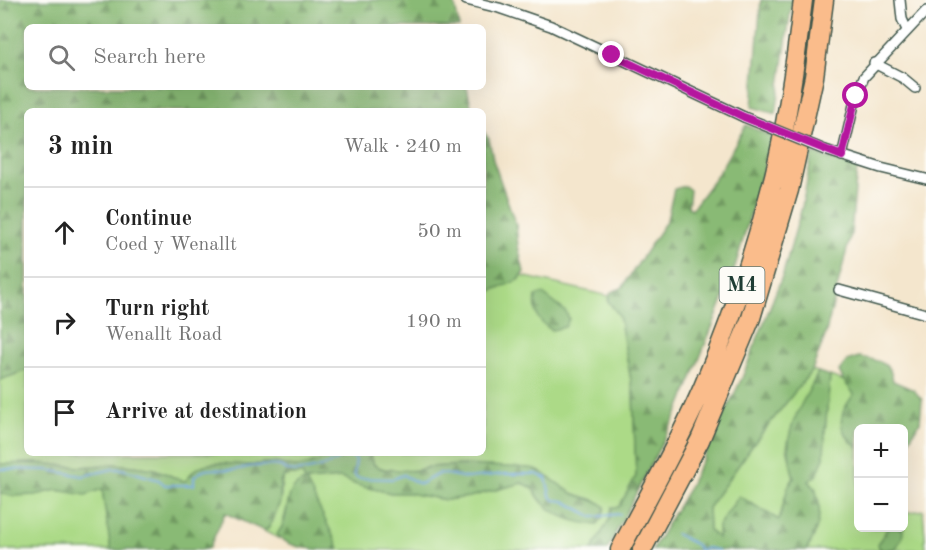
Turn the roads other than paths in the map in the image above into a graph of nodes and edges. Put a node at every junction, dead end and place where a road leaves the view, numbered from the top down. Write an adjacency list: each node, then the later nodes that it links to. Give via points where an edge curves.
1 (466, 0): 9 (street, bridge, via 550,26 744,117)
2 (803, 0): 13 (highway, M4, via 775,173 740,290 703,388)
3 (824, 0): 14 (highway, M4, via 814,77 792,180 752,318 700,440)
4 (900, 0): 6 (street)
5 (926, 11): 6 (street)
6 (907, 30): 7 (street)
7 (874, 63): 8 (street); 9 (street, via 860,85)
8 (915, 88)
9 (842, 156): 10 (street)
10 (926, 179)
11 (839, 290): 12 (street)
12 (926, 314)
13 (620, 550)
14 (642, 550)

